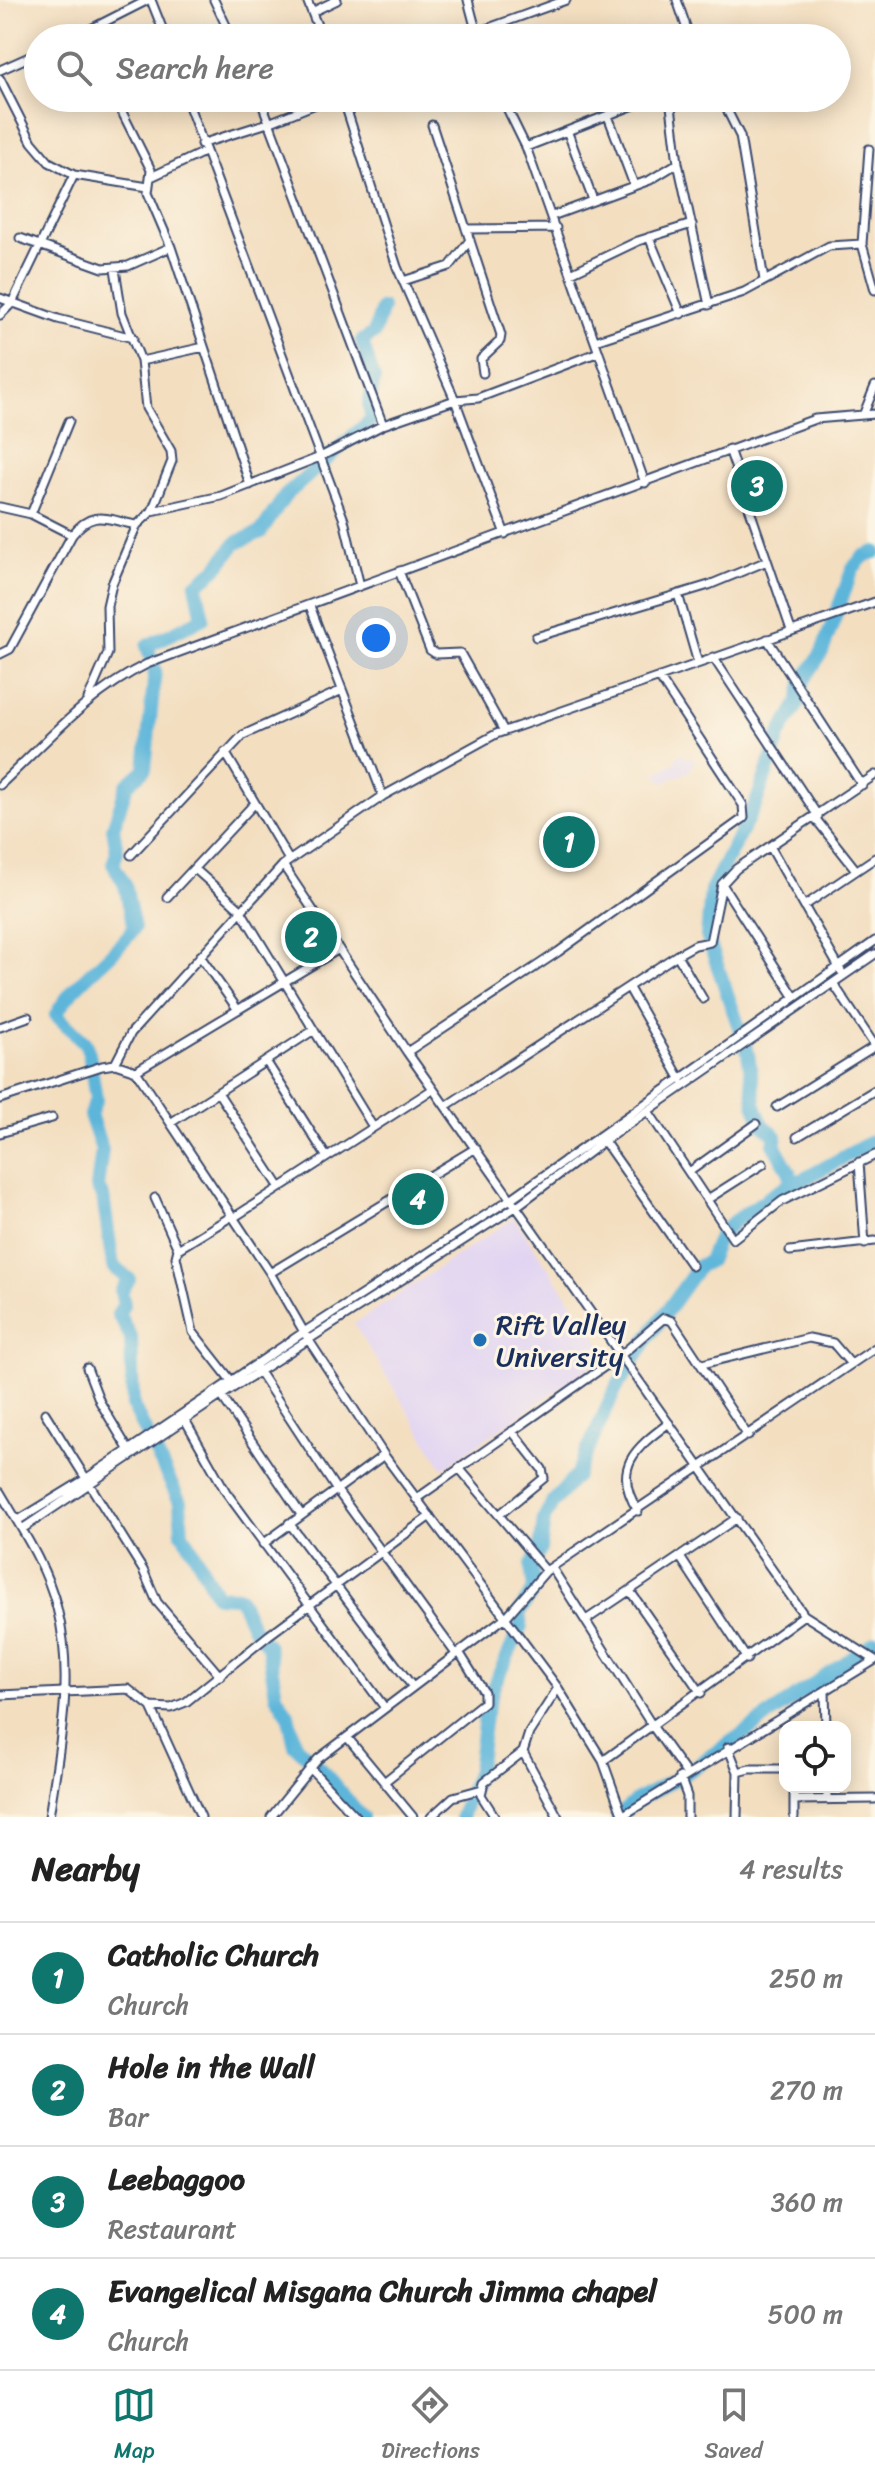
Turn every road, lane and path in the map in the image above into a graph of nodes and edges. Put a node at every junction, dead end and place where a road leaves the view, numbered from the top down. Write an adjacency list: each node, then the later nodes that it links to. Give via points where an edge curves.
1 (150, 0): 9 (street); 10 (street)
2 (214, 0): 11 (street)
3 (307, 0): 8 (street)
4 (337, 0): 8 (street)
5 (468, 0): 13 (street)
6 (566, 0): 14 (street)
7 (677, 0): 15 (street)
8 (312, 12): 12 (street)
9 (105, 24)
10 (160, 24)
11 (225, 24)
12 (317, 24)
13 (475, 24)
14 (504, 24)
15 (685, 24)
16 (24, 59): 17 (street)
17 (0, 70)
18 (0, 79): 36 (street, via 40,155)
19 (121, 112): 37 (street)
20 (191, 112): 33 (street)
21 (266, 112): 29 (street)
22 (296, 112): 29 (street)
23 (348, 112): 57 (street)
24 (509, 112): 32 (street)
25 (618, 112): 28 (street)
26 (673, 112): 35 (street)
27 (728, 112): 56 (street, via 740,136)
28 (608, 116): 31 (street); 38 (street)
29 (271, 122): 33 (street); 75 (street)
30 (432, 125): 46 (street)
31 (568, 133): 32 (street); 42 (street)
32 (526, 147): 43 (street)
33 (203, 148): 37 (street); 77 (street, via 231,210)
34 (869, 149): 41 (street)
35 (678, 163): 38 (street); 44 (street)
36 (74, 175): 39 (street); 51 (street)
37 (151, 177): 39 (street)
38 (634, 185): 42 (street)
39 (148, 187): 52 (street)
40 (875, 190): 41 (street)
41 (864, 197): 50 (street)
42 (593, 200): 43 (street)
43 (552, 216): 45 (street)
44 (692, 224): 47 (street); 61 (street)
45 (556, 228): 46 (street); 55 (street)
46 (466, 229): 49 (street)
47 (649, 237): 55 (street); 62 (street)
48 (20, 238): 51 (street)
49 (470, 240): 57 (street, via 450,266); 69 (street, via 501,335 481,359)
50 (862, 244): 53 (street); 56 (street, via 829,246)
51 (40, 246): 54 (street, via 94,267); 60 (street)
52 (171, 247): 54 (street); 66 (street)
53 (872, 263): 58 (street)
54 (115, 269): 64 (street, via 122,313)
55 (571, 273): 65 (street)
56 (764, 280): 61 (street)
57 (403, 281): 71 (street)
58 (875, 290)
59 (0, 298): 60 (street)
60 (12, 303): 63 (street); 64 (street)
61 (709, 305): 62 (street)
62 (681, 314): 65 (street)
63 (0, 315)
64 (133, 338): 68 (street)
65 (595, 341): 67 (street)
66 (204, 347): 68 (street); 79 (street)
67 (599, 352): 71 (street, via 478,398); 78 (street)
68 (141, 361): 81 (street, via 146,408 172,461)
69 (483, 373)
70 (875, 386): 72 (street)
71 (455, 400): 75 (street); 84 (street)
72 (864, 413): 73 (street); 76 (street, via 815,419)
73 (875, 414)
74 (69, 421): 82 (street)
75 (383, 425): 77 (street)
76 (729, 449): 78 (street); 86 (street)
77 (320, 457): 79 (street); 88 (street, via 344,520)
78 (645, 483): 84 (street)
79 (250, 485): 81 (street)
80 (0, 507): 82 (street)
81 (152, 511): 83 (street)
82 (31, 514): 85 (street)
83 (137, 525): 85 (street, via 93,517); 100 (street, via 112,584 108,653)
84 (505, 534): 87 (street)
85 (72, 535): 95 (street, via 10,649)
86 (767, 561): 89 (street); 92 (street)
87 (399, 571): 88 (street); 101 (street, via 430,650 460,653)
88 (360, 586): 91 (street)
89 (678, 594): 93 (street); 97 (street)
90 (875, 602): 92 (street)
91 (310, 606): 99 (street); 100 (street, via 147,664)
92 (791, 630): 94 (street)
93 (536, 637)
94 (767, 639): 96 (street); 105 (street)
95 (0, 654)
96 (713, 657): 97 (street); 108 (street)
97 (698, 663): 98 (street)
98 (659, 677): 101 (street); 136 (street, via 743,805 744,818 571,943)
99 (340, 691): 102 (street, via 258,727); 106 (street)
100 (87, 702): 104 (street)
101 (504, 731): 106 (street)
102 (225, 752): 107 (street); 110 (street)
103 (875, 775): 105 (street)
104 (0, 785)
105 (862, 785): 108 (street)
106 (383, 796): 112 (street)
107 (255, 803): 112 (street); 113 (street)
108 (816, 817): 109 (street); 114 (street)
109 (771, 848): 115 (street); 117 (street)
110 (131, 855)
111 (875, 858): 114 (street)
112 (286, 863): 118 (street); 120 (street)
113 (195, 869): 116 (street); 118 (street)
114 (856, 870): 117 (street)
115 (722, 884): 122 (street, via 710,942); 129 (street)
116 (167, 897)
117 (804, 906): 124 (street)
118 (240, 909): 123 (street); 126 (street)
119 (875, 941): 124 (street)
120 (339, 949): 126 (street); 136 (street)
121 (875, 954): 125 (street)
122 (677, 955): 128 (street); 130 (street)
123 (200, 956): 131 (street); 138 (street, via 131,1033)
124 (838, 968): 125 (street); 129 (street)
125 (844, 976): 127 (street)
126 (286, 983): 131 (street); 134 (street)
127 (833, 983): 135 (street); 141 (street)
128 (629, 988): 140 (street); 146 (street)
129 (794, 996): 140 (street)
130 (703, 999)
131 (238, 1010): 139 (street)
132 (28, 1017): 133 (street)
133 (0, 1027)
134 (314, 1030): 137 (street); 152 (street)
135 (875, 1046): 147 (street)
136 (407, 1052): 142 (street)
137 (266, 1061): 144 (street); 158 (street)
138 (115, 1064): 139 (street); 145 (street)
139 (136, 1071): 150 (street)
140 (680, 1077): 141 (street); 164 (street)
141 (685, 1086): 148 (street)
142 (433, 1089): 146 (street); 152 (street)
143 (875, 1090): 154 (street)
144 (219, 1094): 150 (street); 162 (street)
145 (0, 1099)
146 (446, 1106): 156 (street)
147 (777, 1107)
148 (648, 1111): 155 (street); 161 (street)
149 (52, 1118): 153 (street)
150 (172, 1122): 167 (street)
151 (756, 1124): 161 (street)
152 (373, 1127): 158 (street)
153 (0, 1133)
154 (797, 1137)
155 (604, 1141): 166 (street); 172 (street)
156 (476, 1148): 164 (street); 173 (street)
157 (875, 1155): 159 (street)
158 (326, 1156): 162 (street)
159 (859, 1162): 165 (street, via 782,1201 733,1239); 169 (street)
160 (763, 1164): 165 (street)
161 (689, 1172): 165 (street)
162 (279, 1186): 167 (street)
163 (155, 1198): 170 (street)
164 (512, 1198): 166 (street); 174 (street)
165 (708, 1199)
166 (517, 1206): 174 (street); 176 (street)
167 (232, 1217): 170 (street); 173 (street)
168 (875, 1241): 169 (street)
169 (865, 1244): 171 (street)
170 (178, 1249): 181 (street, via 193,1332)
171 (790, 1251)
172 (692, 1266)
173 (270, 1273): 174 (street)
174 (306, 1335): 180 (street); 189 (street)
175 (875, 1348): 177 (street)
176 (621, 1355): 178 (street, via 662,1320 672,1321); 185 (street); 186 (street)
177 (850, 1363): 178 (street, via 833,1343 809,1338); 187 (street)
178 (702, 1364): 187 (street)
179 (87, 1368): 188 (street)
180 (257, 1369): 181 (street); 193 (street)
181 (234, 1384): 182 (street)
182 (220, 1392): 184 (street); 197 (street)
183 (45, 1413): 192 (street)
184 (184, 1416): 188 (street); 192 (street); 203 (street, via 226,1492)
185 (669, 1423): 191 (street); 196 (street, via 639,1445 630,1461 626,1488)
186 (512, 1431): 190 (street); 198 (street, via 544,1478)
187 (748, 1436): 191 (street)
188 (128, 1449): 192 (street)
189 (384, 1455): 193 (street); 195 (street)
190 (459, 1468): 195 (street); 198 (street)
191 (699, 1470): 196 (street); 200 (street)
192 (86, 1483): 202 (street); 216 (street, via 143,1570 157,1602)
193 (336, 1489): 197 (street); 204 (street)
194 (0, 1492): 202 (street)
195 (416, 1499): 199 (street)
196 (638, 1511): 206 (street)
197 (300, 1513): 201 (street)
198 (499, 1515): 206 (street)
199 (430, 1516): 204 (street); 211 (street)
200 (737, 1518): 205 (street); 210 (street)
201 (289, 1523): 203 (street); 207 (street)
202 (19, 1525): 221 (street, via 57,1608)
203 (263, 1544): 209 (street)
204 (382, 1554): 207 (street); 213 (street)
205 (680, 1557): 208 (street); 215 (street)
206 (549, 1570): 211 (street); 212 (street)
207 (336, 1588): 209 (street); 217 (street)
208 (630, 1591): 212 (street); 220 (street)
209 (309, 1608): 216 (street); 224 (street)
210 (804, 1615): 214 (street); 215 (street)
211 (507, 1616): 213 (street); 218 (street)
212 (586, 1620): 226 (street)
213 (458, 1653): 217 (street); 235 (street, via 484,1692 484,1702)
214 (872, 1658): 219 (street)
215 (747, 1659): 220 (street)
216 (220, 1676): 223 (street, via 177,1707)
217 (412, 1686): 224 (street)
218 (558, 1688): 229 (street); 230 (street)
219 (825, 1691): 225 (street); 228 (street)
220 (701, 1693): 226 (street)
221 (64, 1694): 222 (street); 223 (street, via 128,1689); 243 (street)
222 (0, 1695)
223 (151, 1707): 244 (street)
224 (385, 1708): 227 (street)
225 (826, 1721)
226 (653, 1727): 230 (street); 234 (street)
227 (347, 1737): 231 (street); 235 (street)
228 (728, 1747): 233 (street); 234 (street)
229 (523, 1752): 236 (street, via 487,1777); 250 (street)
230 (603, 1761): 242 (street)
231 (313, 1764): 245 (street); 246 (street)
232 (779, 1769): 233 (street)
233 (738, 1772): 252 (street)
234 (683, 1775): 242 (street); 251 (street)
235 (384, 1782): 247 (street)
236 (482, 1789): 248 (street, via 453,1797); 249 (street)
237 (794, 1793): 241 (street)
238 (827, 1793): 239 (street)
239 (827, 1799): 240 (street); 241 (street)
240 (875, 1799)
241 (794, 1800): 253 (street)
242 (623, 1816)
243 (49, 1817)
244 (201, 1817)
245 (271, 1817)
246 (356, 1817)
247 (413, 1817)
248 (431, 1817)
249 (495, 1817)
250 (558, 1817)
251 (687, 1817)
252 (737, 1817)
253 (794, 1817)

